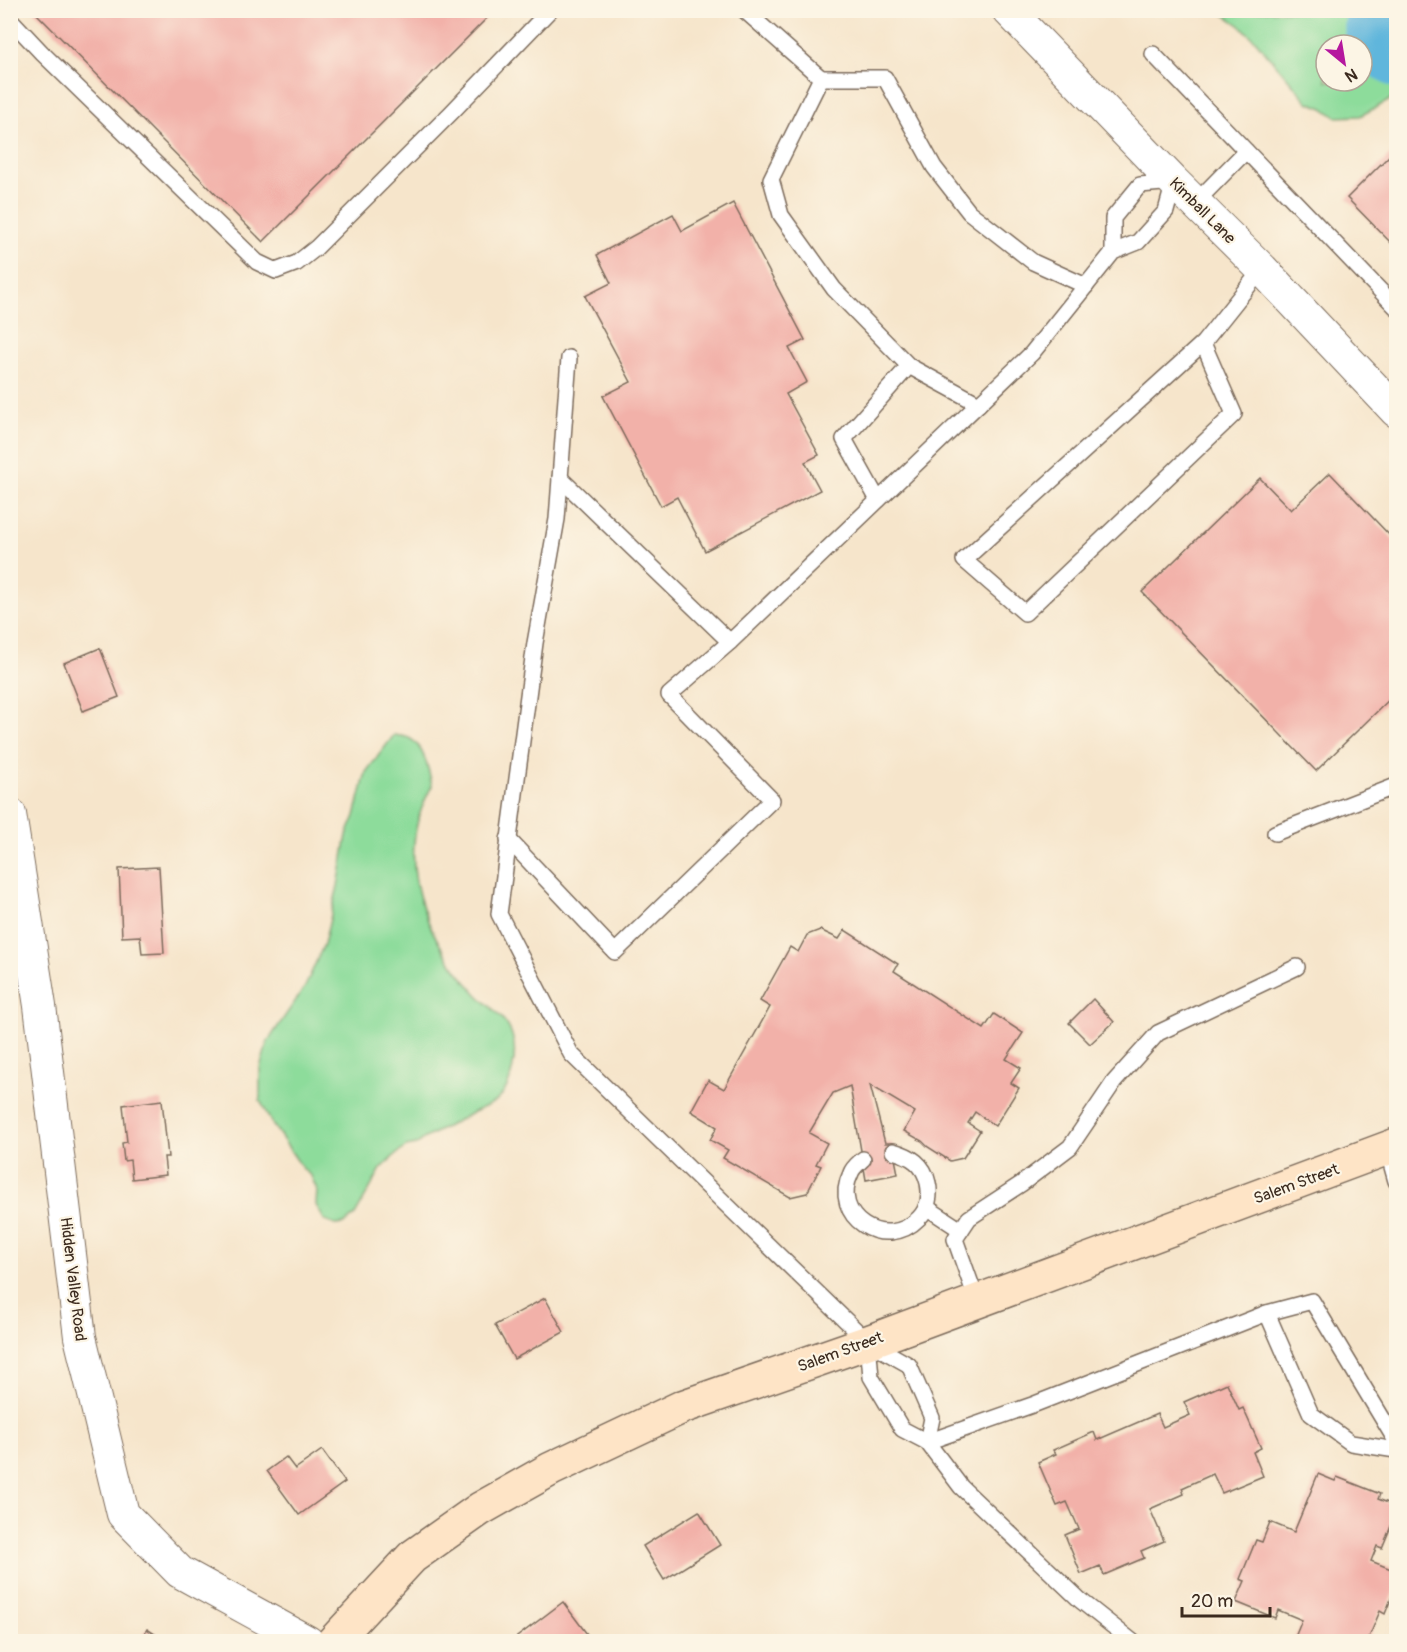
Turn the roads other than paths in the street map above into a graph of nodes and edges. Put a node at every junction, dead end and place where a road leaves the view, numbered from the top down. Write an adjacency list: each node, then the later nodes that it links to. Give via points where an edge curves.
1 (550, 10): 4 (lane, via 316,248 297,263 276,271 256,262)
2 (744, 10): 6 (lane)
3 (1008, 10): 8 (street, Kimball Lane)
4 (10, 20)
5 (1152, 54): 7 (lane)
6 (821, 78): 11 (lane, via 885,78 934,166 969,212 1033,262); 15 (lane, via 771,179 781,215 834,289)
7 (1246, 151): 8 (lane); 12 (lane)
8 (1185, 192): 9 (lane, via 1138,242); 9 (lane, via 1140,185 1113,218); 10 (street, Kimball Lane)
9 (1113, 252): 11 (lane)
10 (1262, 269): 13 (lane); 17 (street, Kimball Lane)
11 (1086, 286): 16 (lane, via 1032,353)
12 (1396, 307)
13 (1203, 343): 13 (lane, via 1234,414 1025,613 964,560)
14 (569, 358): 18 (lane)
15 (909, 366): 16 (lane); 19 (lane, via 844,439)
16 (979, 404): 19 (lane)
17 (1396, 411)
18 (560, 478): 20 (lane); 24 (lane)
19 (878, 500): 20 (lane)
20 (730, 642): 24 (lane, via 669,695 772,800 615,952)
21 (1396, 786): 23 (lane)
22 (10, 814): 26 (street, Hidden Valley Road)
23 (1275, 833)
24 (508, 838): 35 (lane, via 499,914 571,1054)
25 (1297, 967): 32 (lane, via 1158,1033 1114,1082 1070,1147 969,1218)
26 (23, 979): 39 (street, Hidden Valley Road, via 80,1337 123,1514 180,1572)
27 (1392, 1147): 30 (lane); 33 (main road, Salem Street)
28 (893, 1151): 31 (lane, via 920,1164 929,1189)
29 (863, 1159): 31 (lane, via 851,1171 846,1198 860,1222 872,1230 900,1231 913,1225)
30 (1396, 1181)
31 (926, 1207): 32 (lane)
32 (961, 1230): 33 (lane, via 955,1239)
33 (977, 1301): 35 (main road, Salem Street)
34 (1267, 1312): 36 (lane, via 1312,1301); 37 (lane); 38 (lane, via 1311,1414 1351,1443)
35 (868, 1342): 37 (lane, via 871,1377 876,1386 902,1429); 37 (lane, via 909,1365 932,1418); 40 (main road, Salem Street, via 682,1407 480,1509 412,1557)
36 (1396, 1442)
37 (927, 1443): 41 (lane, via 961,1487 1080,1600)
38 (1396, 1450)
39 (308, 1641)
40 (333, 1641)
41 (1133, 1641)

